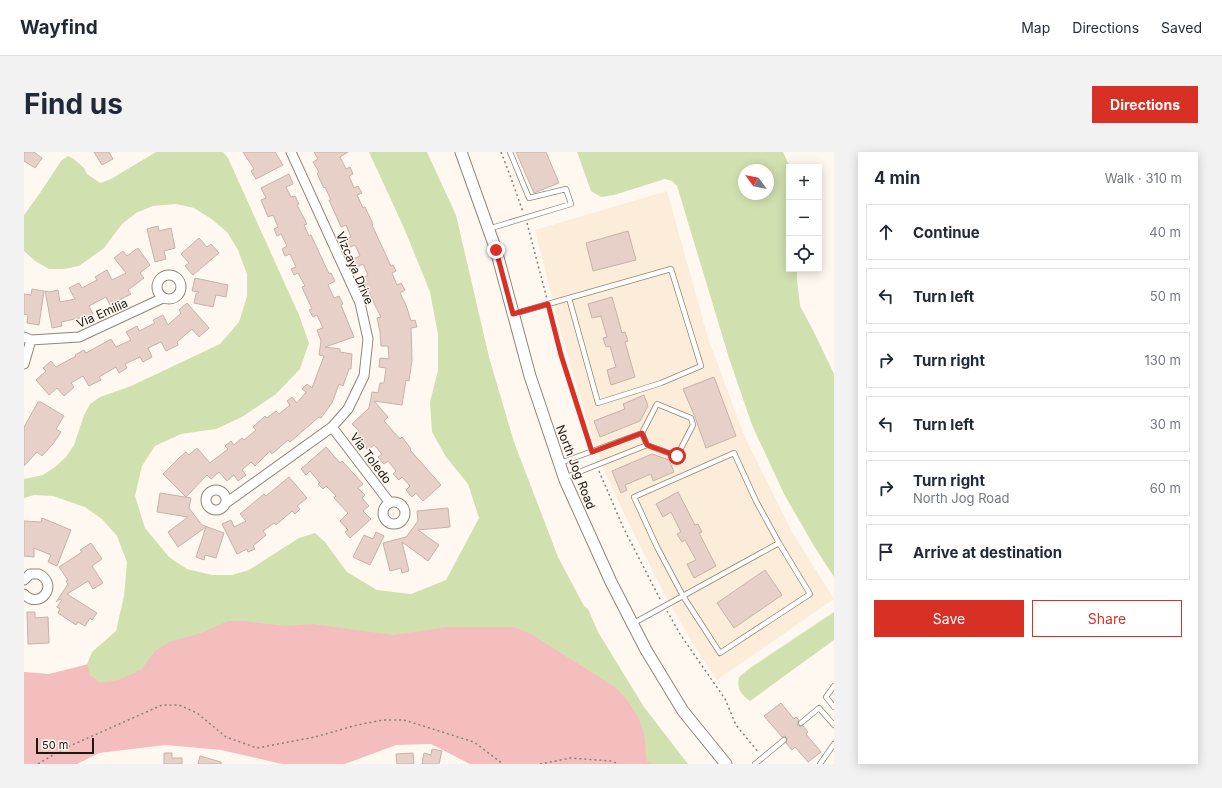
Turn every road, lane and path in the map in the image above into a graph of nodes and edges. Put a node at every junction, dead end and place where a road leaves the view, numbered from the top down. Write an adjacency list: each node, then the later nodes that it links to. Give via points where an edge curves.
1 (291, 152): 13 (street, Vizcaya Drive, via 360,303 368,339 364,376 348,409)
2 (461, 152): 6 (street, North Jog Road)
3 (500, 152): 5 (path)
4 (510, 152): 5 (lane, via 529,198 566,189 571,204)
5 (525, 218): 6 (lane); 9 (path)
6 (488, 230): 10 (street, North Jog Road)
7 (163, 298): 11 (street, Via Emilia, via 79,337)
8 (569, 298): 8 (lane, via 671,269 701,366 661,383 598,403); 9 (lane)
9 (548, 304): 10 (lane); 16 (path, via 561,355)
10 (513, 314): 17 (street, North Jog Road)
11 (27, 339): 12 (street)
12 (24, 364)
13 (332, 427): 20 (street, Via Toledo); 21 (street, Vizcaya Drive)
14 (642, 433): 15 (lane); 15 (lane, via 657,404 691,418 693,425 677,456); 16 (lane)
15 (647, 445): 18 (lane)
16 (592, 452): 17 (lane)
17 (559, 464): 19 (street, North Jog Road)
18 (597, 465): 19 (lane); 26 (path, via 623,528)
19 (564, 478): 27 (street, North Jog Road, via 610,582)
20 (390, 503)
21 (226, 504)
22 (779, 543): 25 (lane); 25 (lane, via 810,594 720,653); 25 (lane, via 734,453 634,496)
23 (24, 580): 24 (street, via 30,574 39,574 46,579 48,587 45,595 38,599 30,599)
24 (24, 594)
25 (683, 596): 26 (lane)
26 (664, 607): 27 (lane); 34 (path, via 725,699 736,725)
27 (632, 624): 39 (street, North Jog Road, via 683,711)
28 (834, 686): 29 (lane, via 826,697)
29 (834, 707)
30 (801, 724): 31 (lane, via 819,708)
31 (834, 725)
32 (784, 740): 34 (lane)
33 (834, 744): 41 (lane)
34 (763, 758): 40 (lane)
35 (38, 764): 36 (path, via 64,749 162,705 179,705 197,713 226,737 257,748 383,720 404,720 474,742)
36 (504, 764)
37 (540, 764): 38 (path, via 571,758)
38 (619, 764)
39 (726, 764)
40 (756, 764)
41 (820, 764)

